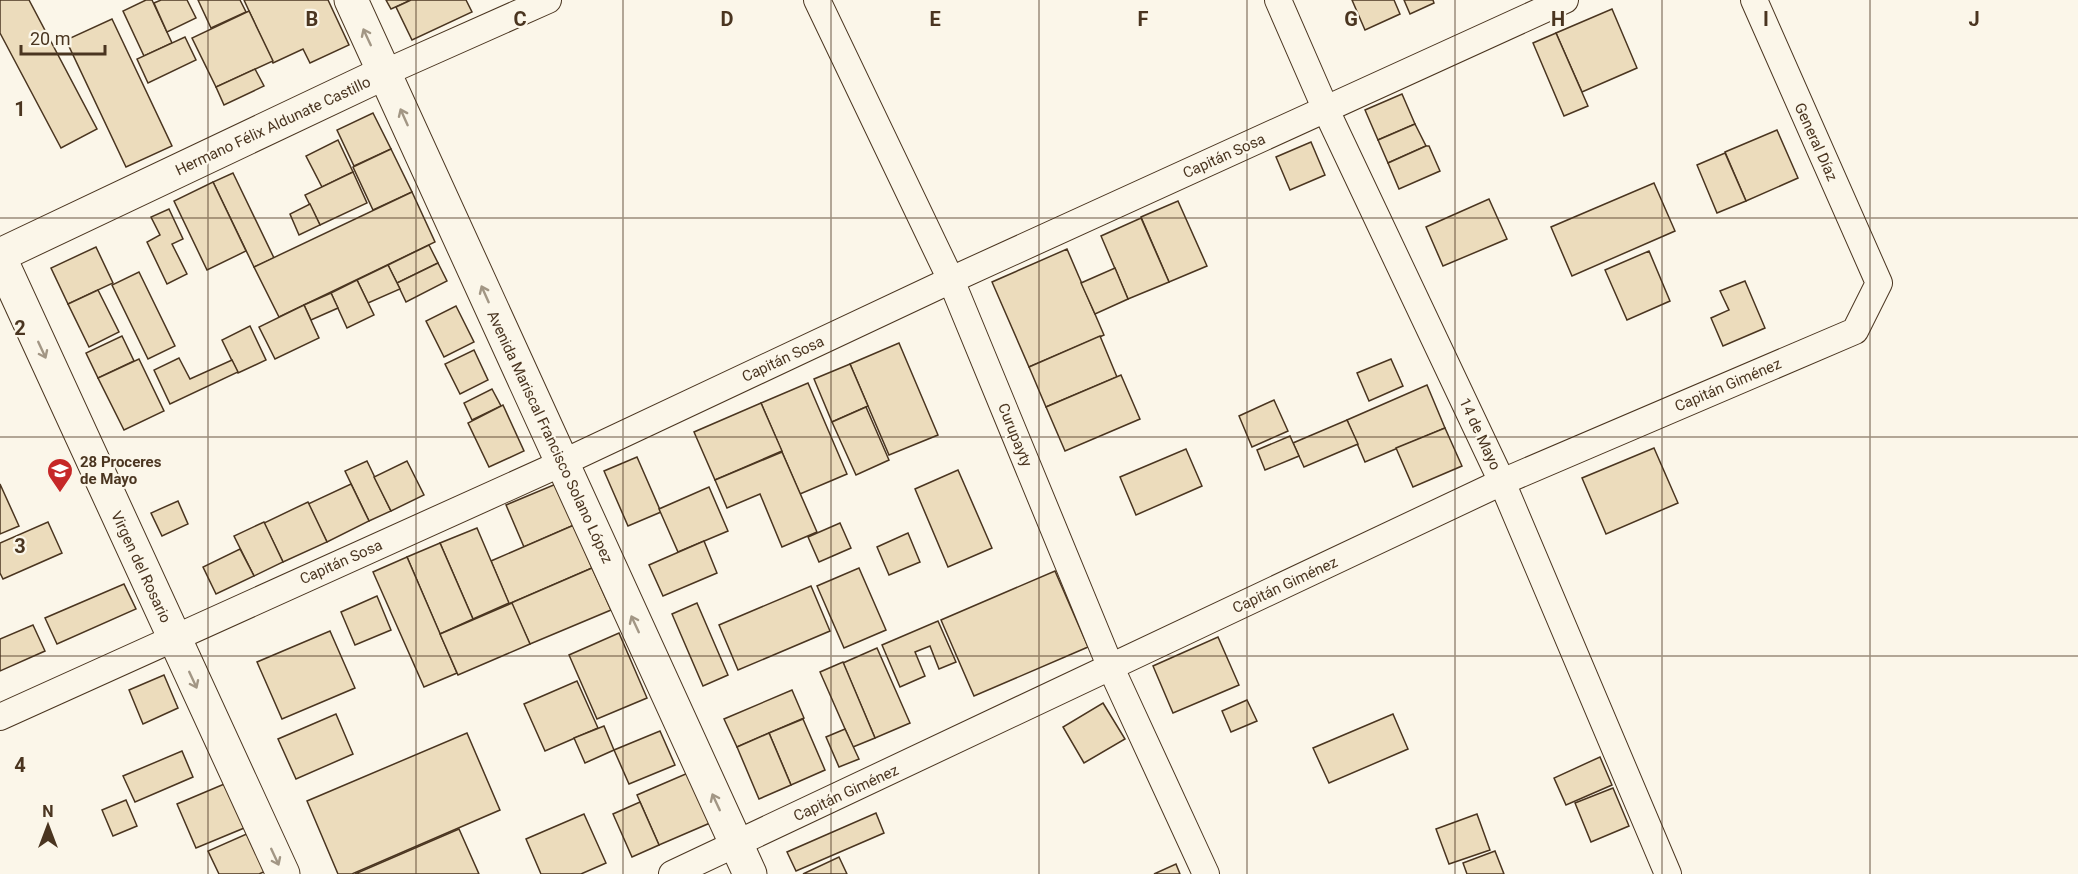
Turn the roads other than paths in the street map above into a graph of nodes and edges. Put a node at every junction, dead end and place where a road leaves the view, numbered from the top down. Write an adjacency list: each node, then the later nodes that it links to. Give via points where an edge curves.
1 (351, 0): 7 (main road, Avenida Mariscal Francisco Solano López, one-way to 1)
2 (548, 0): 7 (street, Hermano Félix Aldunate Castillo)
3 (817, 0): 10 (street, Curupayty)
4 (1278, 0): 8 (street, 14 de Mayo)
5 (1565, 0): 8 (street, Capitán Sosa)
6 (1754, 0): 11 (street, General Díaz)
7 (384, 73): 9 (main road, Hermano Félix Aldunate Castillo); 12 (main road, Avenida Mariscal Francisco Solano López, one-way to 7)
8 (1326, 110): 10 (street, Capitán Sosa); 13 (street, 14 de Mayo)
9 (0, 257): 14 (main road, Virgen del Rosario, one-way to 14)
10 (951, 280): 12 (street, Capitán Sosa); 15 (street, Curupayty)
11 (1879, 283): 13 (street, Capitán Giménez, via 1855,331)
12 (562, 463): 14 (street, Capitán Sosa); 17 (main road, Avenida Mariscal Francisco Solano López, one-way to 12)
13 (1502, 482): 15 (street, Capitán Giménez); 22 (street, 14 de Mayo)
14 (173, 638): 16 (street, Capitán Sosa); 18 (main road, Virgen del Rosario, one-way to 18)
15 (1111, 668): 17 (street, Capitán Giménez); 21 (street, Curupayty)
16 (0, 717)
17 (736, 845): 19 (street, Capitán Giménez); 20 (main road, Avenida Mariscal Francisco Solano López)
18 (283, 874)
19 (672, 874)
20 (750, 874)
21 (1206, 874)
22 (1668, 874)

